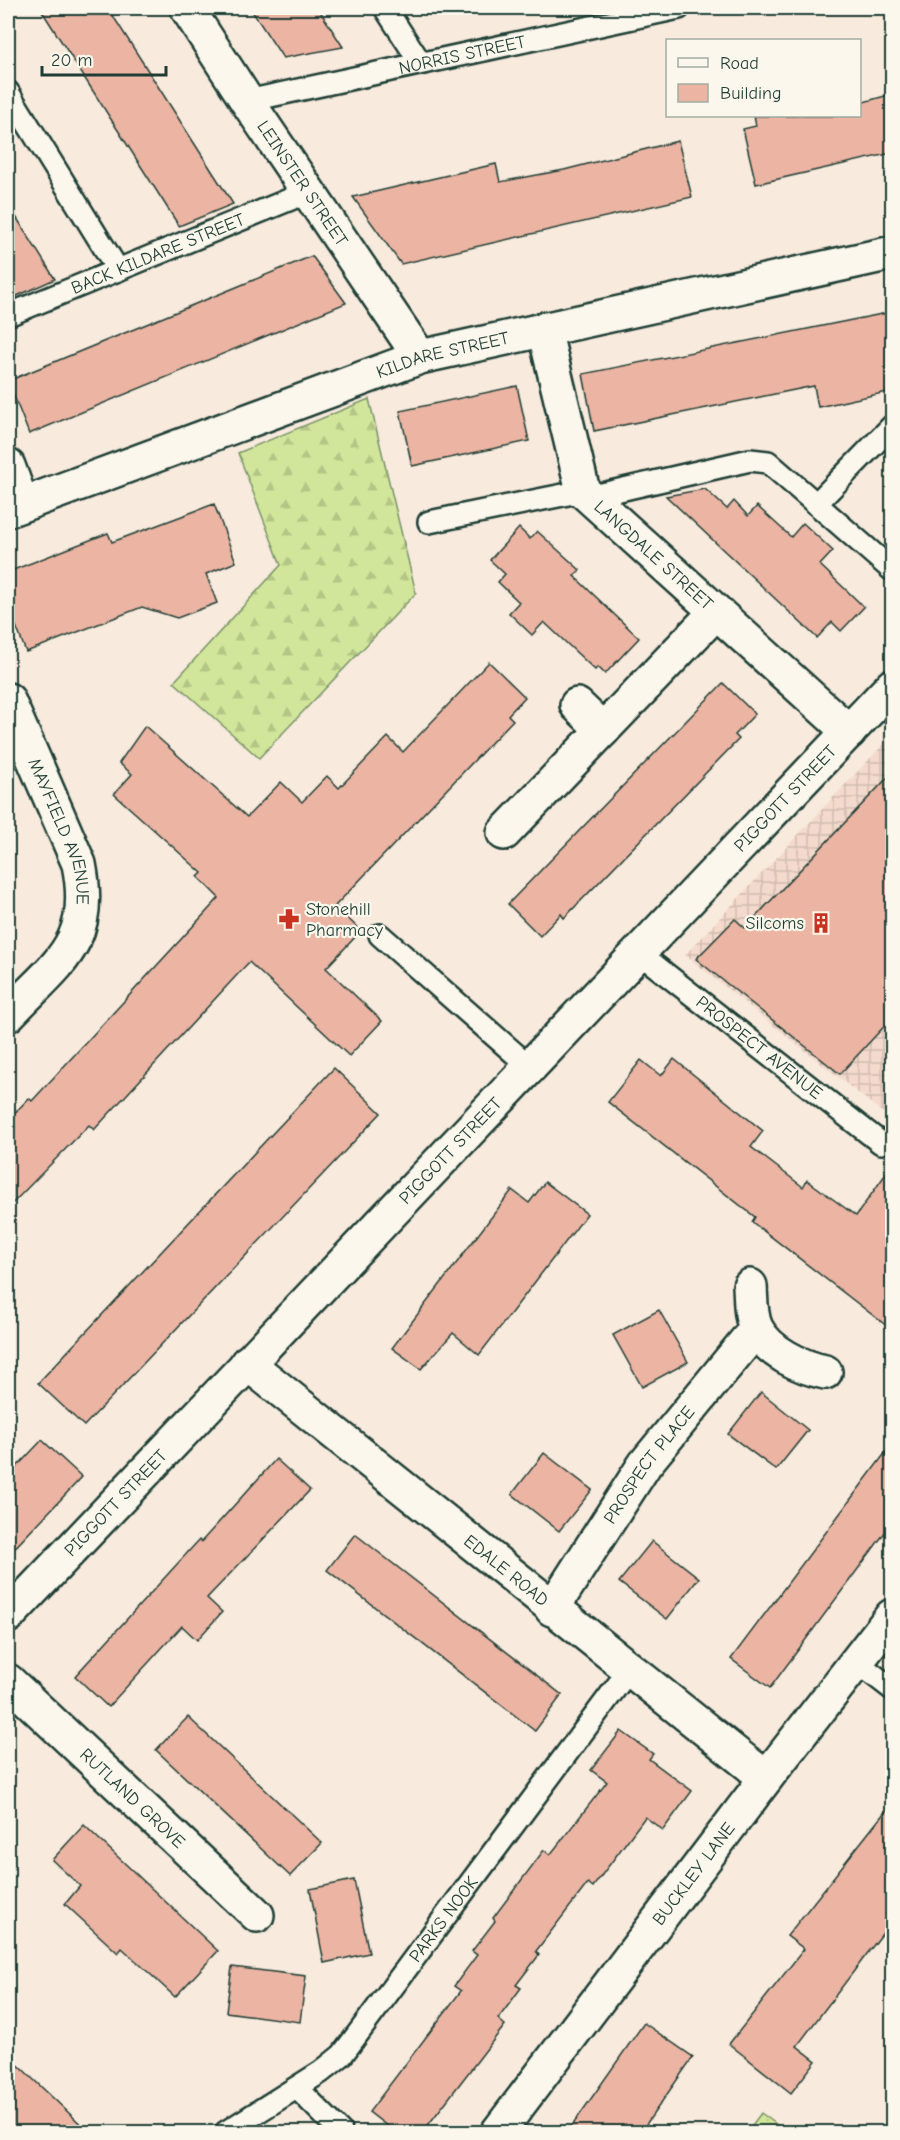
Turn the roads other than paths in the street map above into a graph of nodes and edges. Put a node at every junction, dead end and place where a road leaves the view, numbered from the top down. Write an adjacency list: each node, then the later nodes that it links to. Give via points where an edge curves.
1 (187, 8): 6 (street, LEINSTER STREET)
2 (386, 8): 4 (lane)
3 (679, 8): 4 (lane, NORRIS STREET)
4 (420, 62): 6 (lane, NORRIS STREET)
5 (8, 92): 9 (lane)
6 (247, 101): 7 (street, LEINSTER STREET)
7 (308, 192): 9 (lane, BACK KILDARE STREET); 12 (street, LEINSTER STREET)
8 (892, 253): 11 (street, KILDARE STREET)
9 (118, 270): 10 (lane, BACK KILDARE STREET)
10 (8, 315)
11 (544, 329): 12 (street, KILDARE STREET); 15 (street, LANGDALE STREET)
12 (420, 357): 17 (street, KILDARE STREET)
13 (892, 426): 16 (lane)
14 (8, 466): 17 (street)
15 (586, 494): 16 (lane, via 750,460 768,462); 18 (lane); 20 (street, LANGDALE STREET)
16 (816, 504): 19 (lane)
17 (15, 507)
18 (429, 522)
19 (892, 570)
20 (716, 612): 24 (street); 25 (street, LANGDALE STREET)
21 (892, 686): 25 (street, PIGGOTT STREET)
22 (577, 705): 24 (street)
23 (11, 718): 29 (street, MAYFIELD AVENUE, via 78,864 84,891 82,921 72,947)
24 (603, 730): 26 (street)
25 (849, 732): 28 (street, PIGGOTT STREET)
26 (504, 833)
27 (380, 935): 30 (lane)
28 (639, 952): 30 (street, PIGGOTT STREET); 31 (lane, PROSPECT AVENUE)
29 (8, 1015)
30 (530, 1067): 34 (street, PIGGOTT STREET)
31 (880, 1143)
32 (750, 1286): 33 (street)
33 (756, 1329): 35 (street, via 801,1367); 36 (street, PROSPECT PLACE, via 645,1464)
34 (247, 1363): 36 (street, EDALE ROAD); 37 (street, PIGGOTT STREET)
35 (825, 1372)
36 (552, 1609): 40 (street, EDALE ROAD)
37 (8, 1616)
38 (892, 1616): 39 (street, BUCKLEY LANE)
39 (857, 1662): 42 (lane); 43 (street, BUCKLEY LANE)
40 (629, 1670): 43 (street, EDALE ROAD); 45 (lane, PARKS NOOK, via 342,2055)
41 (8, 1681): 44 (street, RUTLAND GROVE)
42 (892, 1689)
43 (766, 1778): 48 (street, BUCKLEY LANE)
44 (257, 1915)
45 (297, 2088): 46 (lane, PARKS NOOK); 47 (lane)
46 (226, 2133)
47 (341, 2133)
48 (498, 2133)

